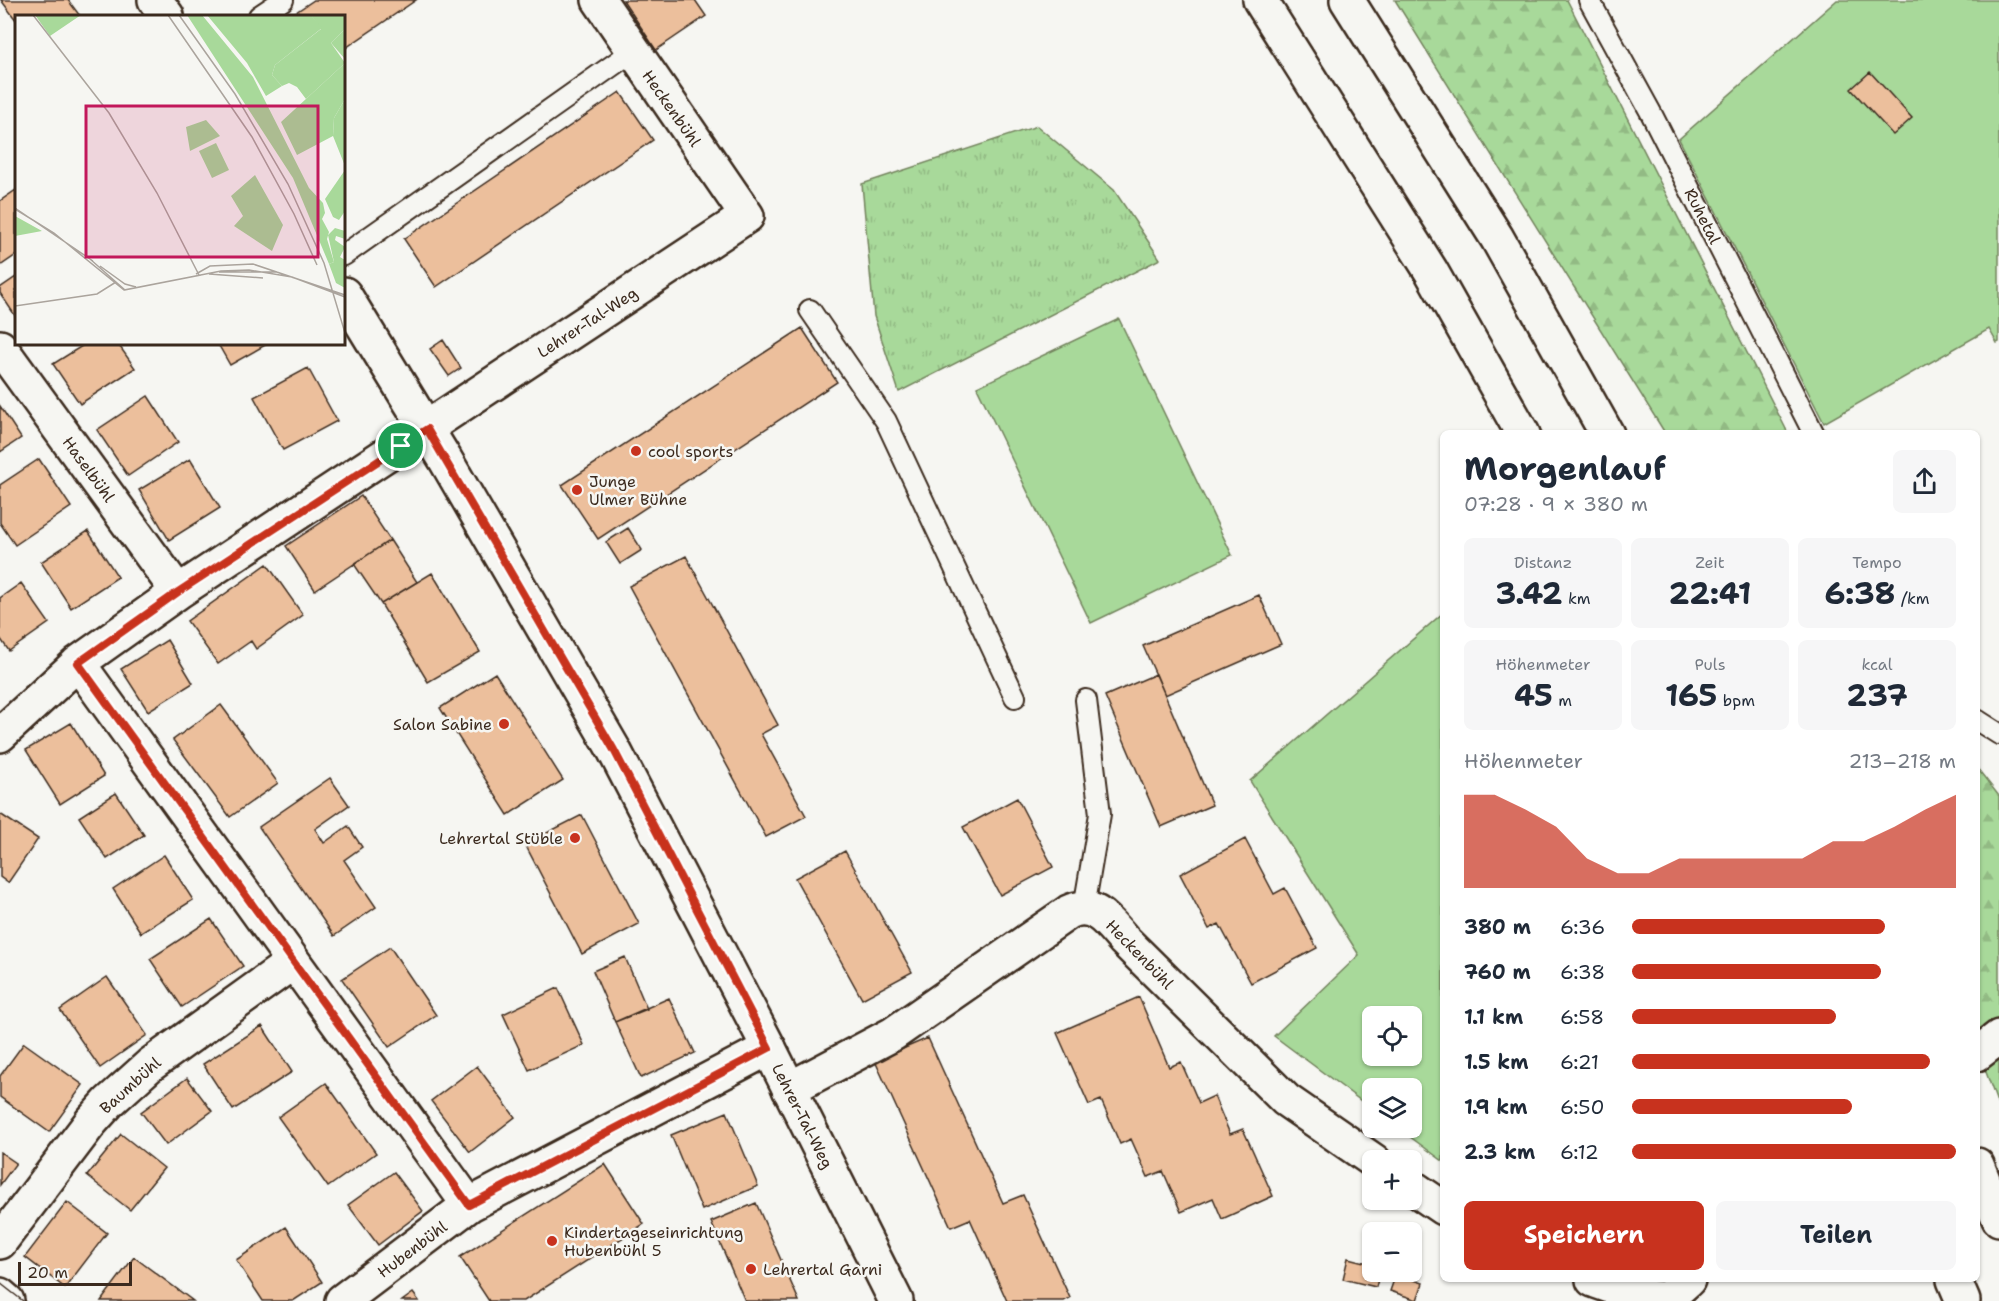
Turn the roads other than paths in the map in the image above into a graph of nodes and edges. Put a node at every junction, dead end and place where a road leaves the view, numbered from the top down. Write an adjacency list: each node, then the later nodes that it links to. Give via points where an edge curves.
1 (155, 0): 7 (main road)
2 (283, 0): 8 (lane)
3 (599, 0): 9 (main road, Heckenbühl)
4 (1260, 0): 16 (main road, via 1431,271)
5 (1347, 0): 17 (main road, via 1497,238)
6 (1589, 0): 18 (lane, Ruhetal, via 1650,111)
7 (166, 15)
8 (260, 15)
9 (633, 51): 10 (main road, Heckenbühl); 11 (lane)
10 (747, 216): 15 (main road, Lehrer-Tal-Weg)
11 (345, 254)
12 (345, 296): 15 (main road, Lehrer-Tal-Weg)
13 (810, 310): 21 (lane, via 886,421)
14 (0, 347): 19 (main road, Haselbühl)
15 (427, 429): 19 (main road); 29 (main road, Lehrer-Tal-Weg, via 614,750)
16 (1521, 430)
17 (1604, 430)
18 (1812, 430)
19 (178, 592): 20 (main road)
20 (78, 663): 25 (main road); 27 (main road)
21 (1015, 697)
22 (1086, 700): 26 (lane, via 1100,814)
23 (1980, 722): 24 (lane)
24 (1999, 734)
25 (0, 735)
26 (1084, 908): 31 (main road, via 1069,912 892,1034); 32 (main road, Heckenbühl, via 1103,916 1286,1100)
27 (293, 962): 35 (main road); 38 (main road, Baumbühl, via 150,1065 116,1095 90,1122)
28 (1999, 1037): 30 (main road)
29 (769, 1048): 31 (main road, Lehrer-Tal-Weg); 35 (main road, Hubenbühl)
30 (1980, 1052)
31 (789, 1089): 45 (main road, Lehrer-Tal-Weg)
32 (1362, 1153)
33 (1980, 1172): 37 (main road)
34 (1422, 1194): 36 (main road)
35 (469, 1205): 44 (main road, Hubenbühl)
36 (1440, 1206)
37 (1999, 1219)
38 (0, 1242)
39 (1598, 1282): 40 (main road, via 1654,1299 1666,1298)
40 (1686, 1282)
41 (1955, 1282): 46 (main road)
42 (0, 1295): 43 (main road)
43 (8, 1301)
44 (342, 1301)
45 (896, 1301)
46 (1963, 1301)

